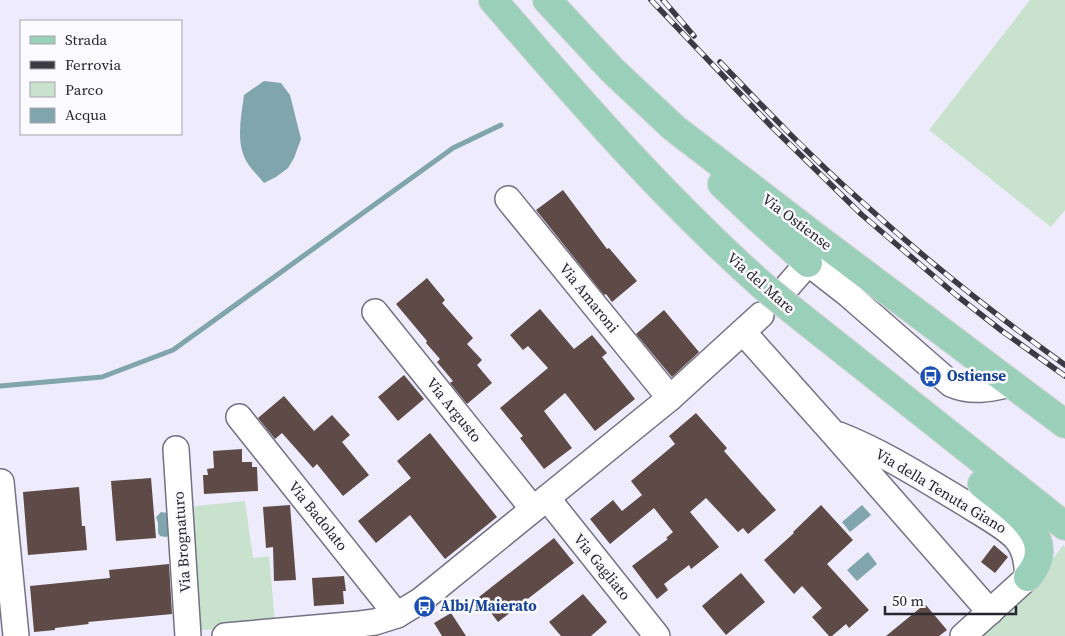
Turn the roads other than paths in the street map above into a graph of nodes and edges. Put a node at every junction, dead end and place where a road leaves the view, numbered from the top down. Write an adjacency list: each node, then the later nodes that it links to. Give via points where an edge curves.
1 (493, 0): 6 (main road, Via del Mare, via 568,87 702,230)
2 (547, 0): 3 (main road, Via Ostiense, via 613,71)
3 (674, 128): 5 (main road, via 725,187); 10 (main road, Via Ostiense)
4 (508, 199): 14 (street, Via Amaroni)
5 (808, 263): 6 (street); 11 (street)
6 (781, 294): 13 (main road, Via del Mare)
7 (375, 312): 20 (street, Via Argusto)
8 (761, 315): 9 (street)
9 (743, 332): 14 (street); 17 (street, Via della Tenuta Giano)
10 (973, 355): 11 (street, via 953,362); 12 (main road, Via Ostiense)
11 (925, 360): 12 (street, via 951,384 964,389 985,390)
12 (1011, 384): 16 (main road, Via Ostiense)
13 (901, 397): 21 (main road, Via del Mare); 22 (main road, via 953,457 1029,526 1038,540 1040,553 1037,565)
14 (670, 398): 20 (street)
15 (239, 417): 24 (street, Via Badolato)
16 (1065, 424)
17 (834, 434): 22 (street, Via della Tenuta Giano, via 893,461 1010,532 1024,552); 23 (street, Via della Tenuta Giano)
18 (176, 449): 27 (street, Via Brognaturo)
19 (1, 482): 26 (street)
20 (540, 504): 24 (street, via 436,589); 29 (street, Via Gagliato)
21 (1065, 526)
22 (1028, 577): 23 (street)
23 (990, 612): 30 (street)
24 (397, 615): 25 (street)
25 (359, 630): 28 (street)
26 (16, 636)
27 (188, 636)
28 (225, 636)
29 (657, 636)
30 (963, 636)

